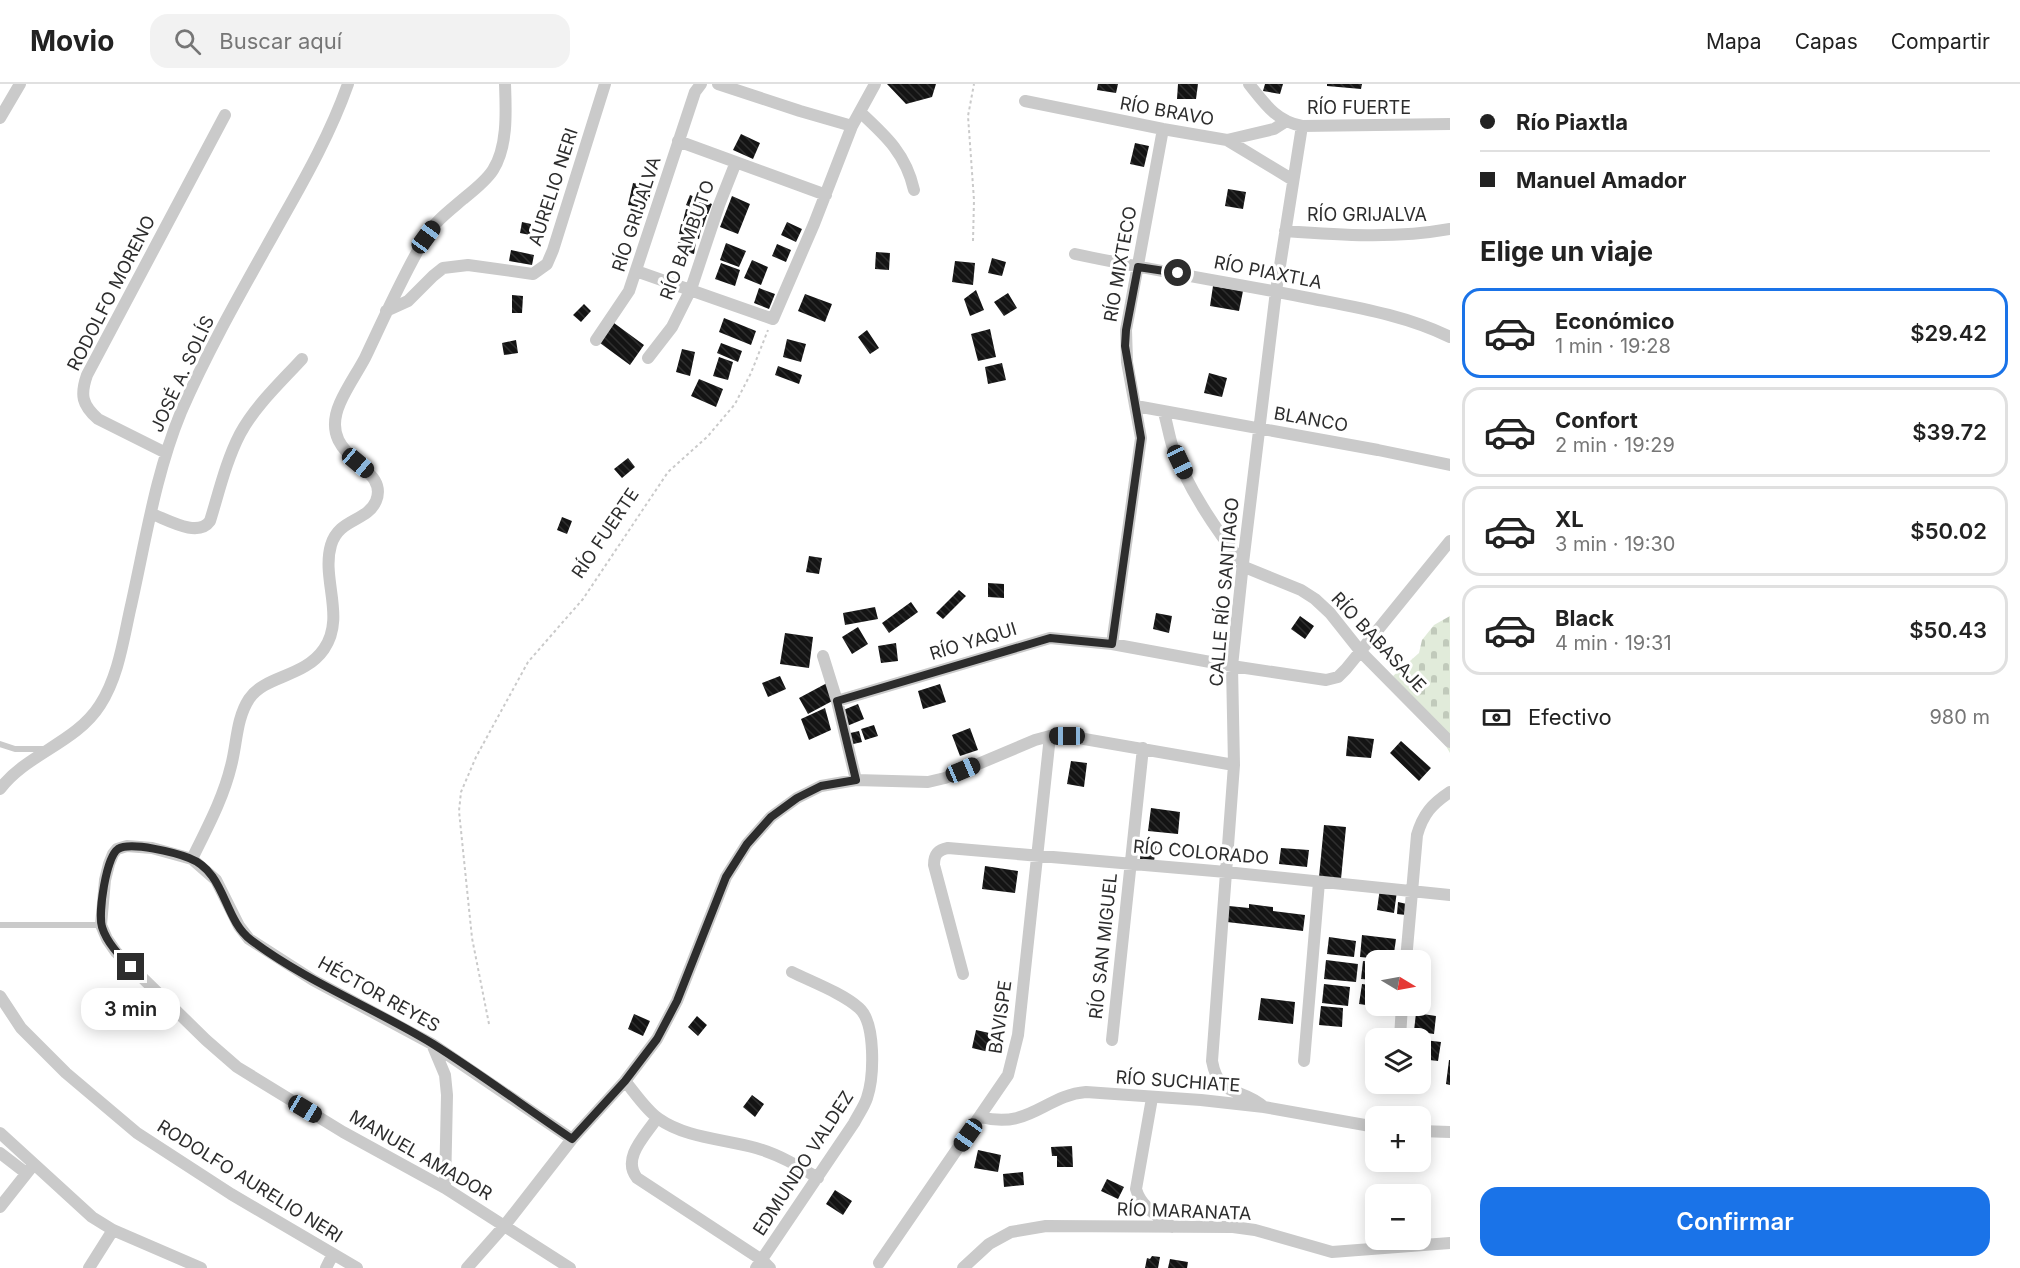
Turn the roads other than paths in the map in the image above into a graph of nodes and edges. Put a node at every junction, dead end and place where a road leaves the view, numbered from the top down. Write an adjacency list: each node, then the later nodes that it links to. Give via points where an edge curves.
1 (20, 84): 12 (street)
2 (348, 84): 39 (street, JOSÉ A. SOLÍS, via 308,173 205,363)
3 (505, 84): 31 (street, via 502,146 492,172 433,226)
4 (605, 84): 31 (street, AURELIO NERI, via 547,264 540,271 525,274 468,265 443,268 408,301)
5 (718, 84): 15 (street)
6 (875, 84): 10 (street)
7 (1249, 84): 13 (street, RÍO FUERTE)
8 (698, 88): 19 (street, RÍO GRIJALVA)
9 (1025, 101): 17 (street, RÍO BRAVO)
10 (860, 112): 15 (street); 22 (street, via 895,147)
11 (225, 116): 39 (street, RODOLFO MORENO, via 83,388 88,411 98,419)
12 (0, 118)
13 (1285, 122): 16 (street, RÍO FUERTE); 18 (street, via 1274,129)
14 (1450, 124): 16 (street, RÍO FUERTE)
15 (852, 126): 23 (street)
16 (1302, 126): 21 (street, CALLE RÍO SANTIAGO)
17 (1163, 129): 18 (street, RÍO BRAVO); 27 (street, RÍO MIXTECO)
18 (1227, 140): 21 (street, RÍO BRAVO)
19 (678, 141): 20 (street); 28 (street, RÍO GRIJALVA)
20 (736, 162): 23 (street); 29 (street, RÍO BAMBUTO)
21 (1293, 180): 25 (street, CALLE RÍO SANTIAGO)
22 (914, 190)
23 (826, 195): 29 (street, via 773,319)
24 (1450, 229): 25 (street, RÍO GRIJALVA, via 1420,234 1344,236)
25 (1285, 231): 30 (street, CALLE RÍO SANTIAGO)
26 (1075, 254): 27 (street, RÍO PIAXTLA)
27 (1138, 267): 30 (street, RÍO PIAXTLA); 36 (street, RÍO MIXTECO, via 1125,346)
28 (636, 271): 29 (street); 33 (street, RÍO GRIJALVA, via 619,308)
29 (691, 289): 34 (street, RÍO BAMBUTO, via 672,327)
30 (1276, 291): 32 (street, RÍO PIAXTLA, via 1391,315); 38 (street, CALLE RÍO SANTIAGO)
31 (386, 311): 59 (street, via 336,417 338,443 369,472 378,491 370,509 344,525 333,539 328,567 334,623 325,647 307,666 256,690 242,713 221,799)
32 (1450, 337)
33 (597, 340)
34 (648, 358)
35 (302, 359): 41 (street, via 256,410 241,433 206,526 192,529)
36 (1136, 406): 37 (street, BLANCO); 44 (street, RÍO MIXTECO, via 1141,438)
37 (1164, 413): 38 (street, BLANCO); 43 (street, RÍO BABASAJE, via 1173,446 1195,493)
38 (1259, 428): 40 (street, BLANCO); 43 (street, CALLE RÍO SANTIAGO)
39 (166, 453): 41 (street, JOSÉ A. SOLÍS)
40 (1450, 465)
41 (152, 514): 53 (street, JOSÉ A. SOLÍS, via 112,680 101,704 86,723)
42 (1450, 541): 45 (street, RÍO YAQUI)
43 (1243, 565): 45 (street, RÍO BABASAJE, via 1315,599); 47 (street, CALLE RÍO SANTIAGO)
44 (1112, 644): 47 (street, RÍO YAQUI); 48 (street, RÍO YAQUI, via 1050,638)
45 (1361, 652): 47 (street, RÍO YAQUI, via 1338,676 1326,680); 50 (street, RÍO BABASAJE)
46 (823, 656): 48 (street)
47 (1232, 666): 54 (street, CALLE RÍO SANTIAGO)
48 (837, 701): 55 (street)
49 (1050, 736): 52 (street); 55 (street, via 928,782); 58 (street, BAVISPE)
50 (1450, 742)
51 (0, 744): 53 (lane, via 15,749)
52 (1143, 748): 54 (street); 60 (street, RÍO SAN MIGUEL)
53 (51, 749): 56 (street, via 21,768)
54 (1234, 765): 61 (street, CALLE RÍO SANTIAGO)
55 (856, 780): 74 (street, via 821,786 797,798 771,817 747,844 726,877 677,1001 657,1039)
56 (0, 789)
57 (1450, 792): 63 (street, via 1427,810 1421,821)
58 (1036, 856): 60 (street, RÍO COLORADO); 69 (street, RÍO COLORADO, via 948,848 934,857); 77 (street, BAVISPE, via 1014,1057 1008,1075)
59 (192, 859): 66 (street, via 152,848 117,849 109,864); 72 (street, HÉCTOR REYES, via 216,880 249,939 313,980)
60 (1130, 864): 61 (street, RÍO COLORADO); 71 (street, RÍO SAN MIGUEL)
61 (1226, 872): 62 (street, RÍO COLORADO); 76 (street, CALLE RÍO SANTIAGO, via 1214,1075 1227,1089 1256,1099)
62 (1320, 882): 63 (street, RÍO COLORADO); 73 (street)
63 (1411, 891): 64 (street, RÍO COLORADO); 67 (street)
64 (1450, 895)
65 (0, 925): 66 (lane)
66 (101, 925): 87 (street, MANUEL AMADOR, via 116,952 237,1067)
67 (1407, 950)
68 (792, 972): 86 (street, EDMUNDO VALDEZ, via 856,1005 869,1032 872,1078 867,1099)
69 (963, 974)
70 (0, 996): 93 (street, RODOLFO AURELIO NERI, via 21,1028 66,1073 137,1132)
71 (1112, 1040)
72 (432, 1044): 83 (street, HÉCTOR REYES); 87 (street, via 445,1075 447,1095)
73 (1304, 1061)
74 (625, 1081): 78 (street); 83 (street)
75 (1152, 1098): 76 (street, RÍO SUCHIATE); 77 (street, RÍO SUCHIATE, via 1079,1093 1010,1120); 90 (street, via 1136,1189 1144,1206)
76 (1264, 1107): 79 (street, RÍO SUCHIATE)
77 (981, 1117): 94 (street, BAVISPE)
78 (657, 1118): 86 (street, via 689,1133 777,1154); 95 (street, via 632,1155 631,1171)
79 (1365, 1125)
80 (1431, 1131): 81 (street)
81 (1450, 1132)
82 (0, 1133): 85 (street)
83 (572, 1139): 89 (street)
84 (0, 1153): 85 (street)
85 (30, 1169): 88 (street); 91 (street)
86 (818, 1178): 95 (street, EDMUNDO VALDEZ)
87 (445, 1188): 89 (street, MANUEL AMADOR)
88 (0, 1207)
89 (505, 1226): 100 (street); 101 (street, MANUEL AMADOR)
90 (1172, 1227): 92 (street, RÍO MARANATA, via 1255,1230 1332,1252); 102 (street, RÍO MARANATA, via 1046,1226 1011,1232 989,1244)
91 (113, 1230): 96 (street); 97 (street)
92 (1450, 1243)
93 (333, 1254): 98 (street); 99 (street, RODOLFO AURELIO NERI)
94 (879, 1263)
95 (763, 1265)
96 (89, 1268)
97 (201, 1268)
98 (326, 1268)
99 (357, 1268)
100 (467, 1268)
101 (570, 1268)
102 (963, 1268)

